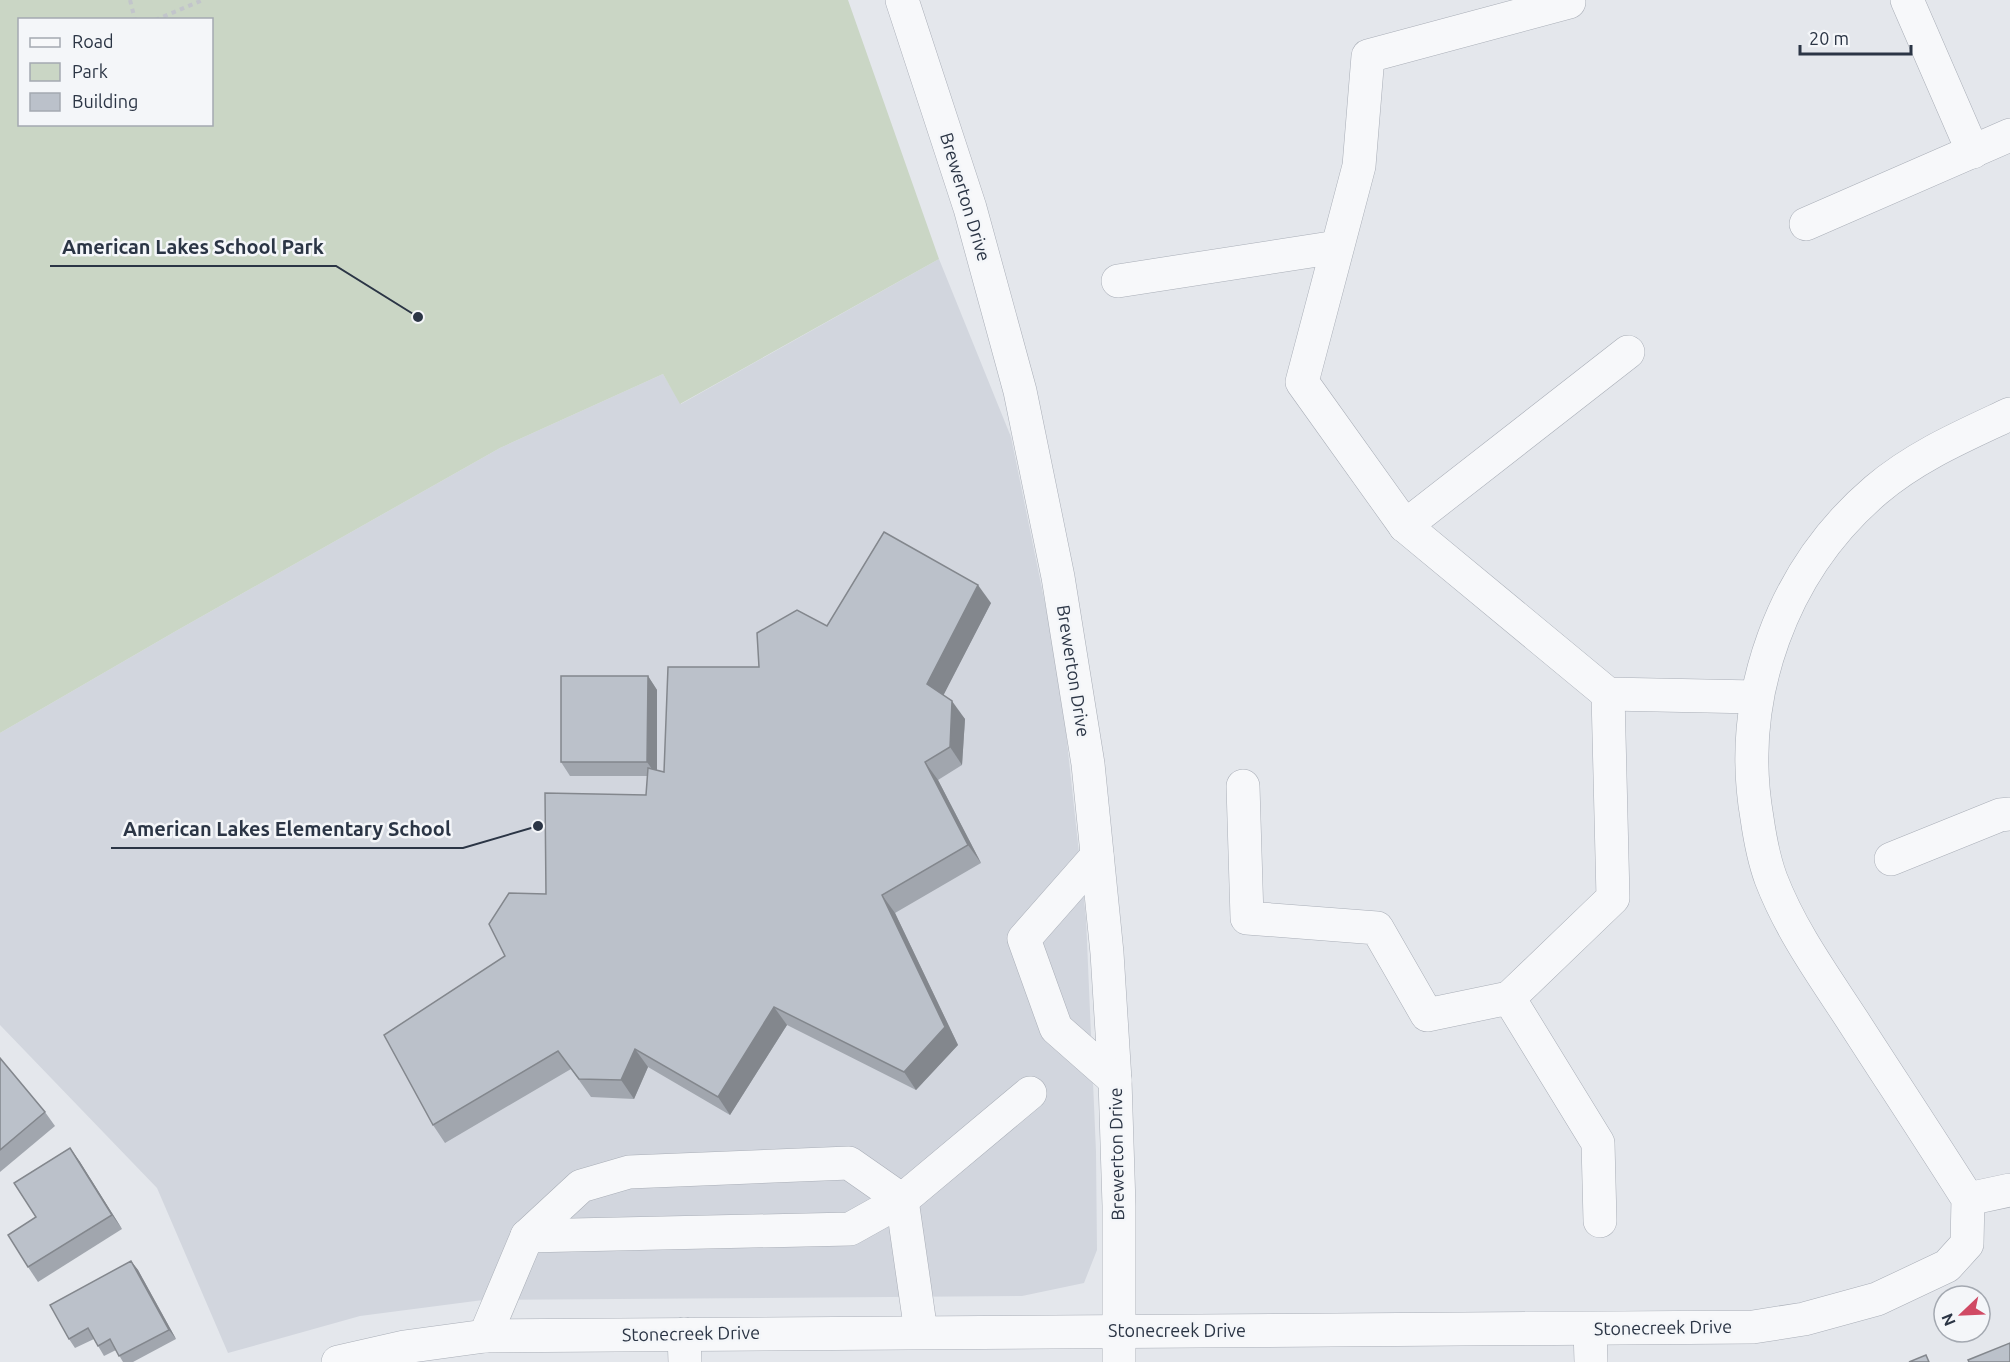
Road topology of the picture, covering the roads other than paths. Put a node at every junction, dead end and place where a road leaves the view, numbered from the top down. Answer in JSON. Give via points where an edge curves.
{"nodes":[{"id":1,"x":902,"y":0,"type":"edge"},
{"id":2,"x":1568,"y":0,"type":"edge"},
{"id":3,"x":1907,"y":0,"type":"edge"},
{"id":4,"x":2010,"y":135,"type":"edge"},
{"id":5,"x":1972,"y":152,"type":"junction"},
{"id":6,"x":1806,"y":224,"type":"dead end"},
{"id":7,"x":1337,"y":247,"type":"junction"},
{"id":8,"x":1118,"y":281,"type":"dead end"},
{"id":9,"x":1628,"y":352,"type":"dead end"},
{"id":10,"x":2010,"y":414,"type":"edge"},
{"id":11,"x":1405,"y":526,"type":"junction"},
{"id":12,"x":1608,"y":694,"type":"junction"},
{"id":13,"x":1756,"y":697,"type":"junction"},
{"id":14,"x":1243,"y":786,"type":"dead end"},
{"id":15,"x":2010,"y":814,"type":"edge"},
{"id":16,"x":1097,"y":856,"type":"junction"},
{"id":17,"x":1892,"y":858,"type":"dead end"},
{"id":18,"x":1509,"y":998,"type":"junction"},
{"id":19,"x":1115,"y":1080,"type":"junction"},
{"id":20,"x":1030,"y":1093,"type":"dead end"},
{"id":21,"x":2010,"y":1190,"type":"edge"},
{"id":22,"x":1968,"y":1199,"type":"junction"},
{"id":23,"x":902,"y":1200,"type":"junction"},
{"id":24,"x":1600,"y":1221,"type":"dead end"},
{"id":25,"x":527,"y":1236,"type":"junction"},
{"id":26,"x":1590,"y":1329,"type":"junction"},
{"id":27,"x":921,"y":1332,"type":"junction"},
{"id":28,"x":485,"y":1336,"type":"junction"},
{"id":29,"x":1119,"y":1347,"type":"edge"},
{"id":30,"x":685,"y":1348,"type":"edge"},
{"id":31,"x":338,"y":1362,"type":"edge"},
{"id":32,"x":1591,"y":1362,"type":"edge"}],
"edges":[{"from":1,"to":16,"type":"street","name":"Brewerton Drive","via":[[970,207],[1020,391],[1058,576],[1088,764]]},
{"from":2,"to":7,"type":"street","via":[[1368,56],[1359,166]]},
{"from":3,"to":5,"type":"street"},
{"from":4,"to":5,"type":"street"},
{"from":5,"to":6,"type":"street"},
{"from":7,"to":8,"type":"street"},
{"from":7,"to":11,"type":"street","via":[[1302,382]]},
{"from":9,"to":11,"type":"street"},
{"from":10,"to":13,"type":"street","via":[[1929,453],[1878,488],[1834,531],[1799,581],[1785,609]]},
{"from":11,"to":12,"type":"street"},
{"from":12,"to":13,"type":"street"},
{"from":12,"to":18,"type":"street","via":[[1613,898]]},
{"from":13,"to":22,"type":"street","via":[[1752,789],[1771,879],[1798,936]]},
{"from":14,"to":18,"type":"street","via":[[1247,918],[1377,928],[1427,1015]]},
{"from":15,"to":17,"type":"street"},
{"from":16,"to":19,"type":"street","name":"Brewerton Drive"},
{"from":16,"to":19,"type":"street","via":[[1024,939],[1056,1028]]},
{"from":18,"to":24,"type":"street","via":[[1598,1143]]},
{"from":19,"to":29,"type":"street","name":"Brewerton Drive"},
{"from":20,"to":23,"type":"street"},
{"from":21,"to":22,"type":"street"},
{"from":22,"to":26,"type":"street","name":"Stonecreek Drive","via":[[1966,1244],[1960,1252],[1947,1266],[1877,1299],[1804,1319],[1753,1327]]},
{"from":23,"to":25,"type":"street","via":[[850,1229]]},
{"from":23,"to":25,"type":"street","via":[[849,1163],[629,1172],[581,1186]]},
{"from":23,"to":27,"type":"street"},
{"from":25,"to":28,"type":"street"},
{"from":26,"to":29,"type":"street","name":"Stonecreek Drive"},
{"from":26,"to":32,"type":"street"},
{"from":27,"to":29,"type":"street","name":"Stonecreek Drive"},
{"from":27,"to":30,"type":"street","name":"Stonecreek Drive"},
{"from":28,"to":30,"type":"street","name":"Stonecreek Drive"},
{"from":28,"to":31,"type":"street","name":"Stonecreek Drive","via":[[404,1347]]}]}
